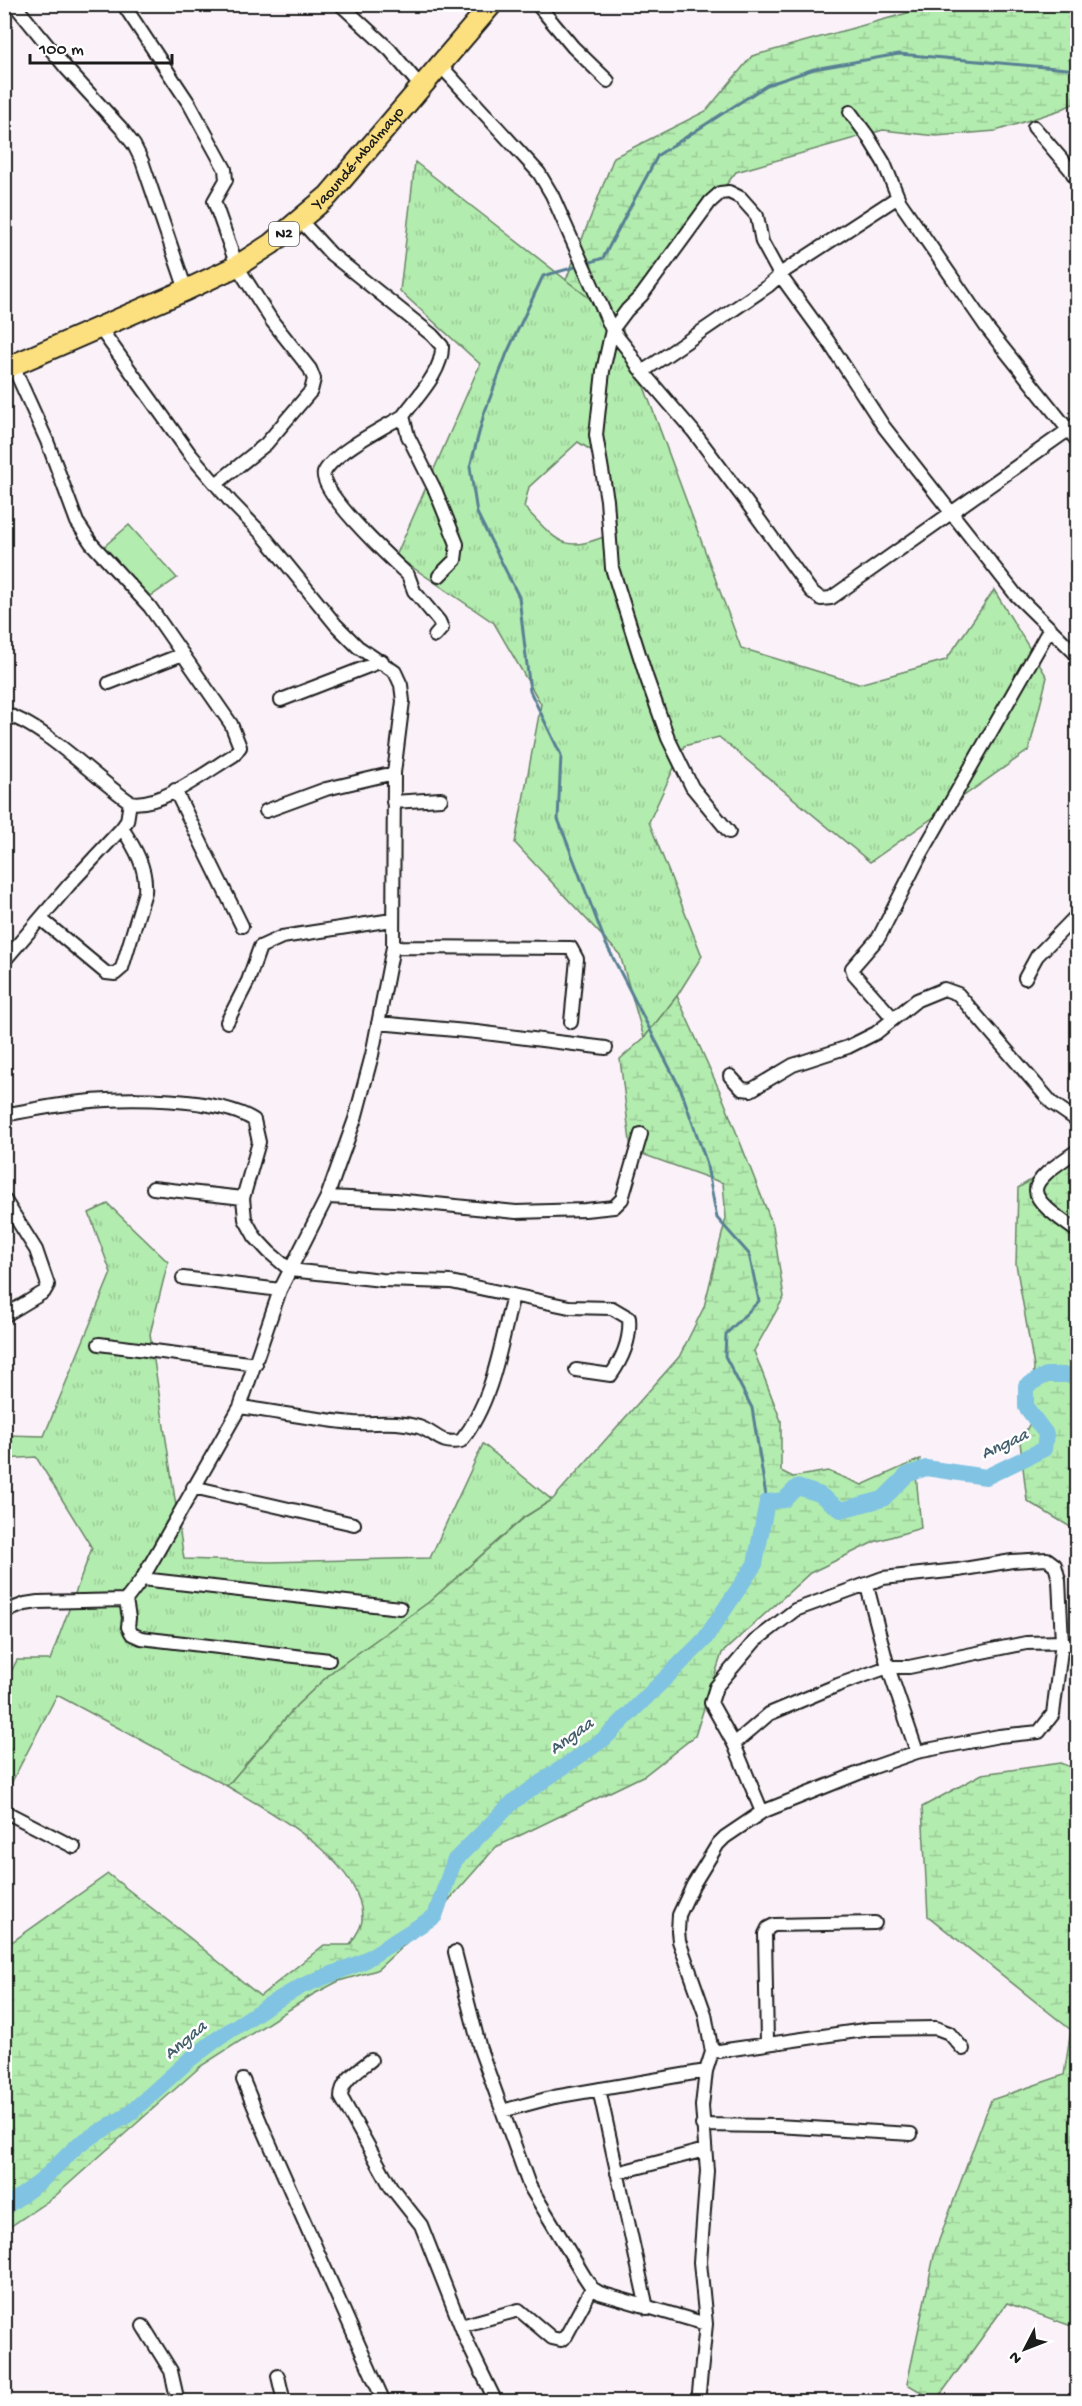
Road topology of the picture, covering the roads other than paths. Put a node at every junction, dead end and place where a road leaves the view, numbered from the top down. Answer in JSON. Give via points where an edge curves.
{"nodes":[{"id":1,"x":14,"y":4,"type":"edge"},
{"id":2,"x":123,"y":4,"type":"edge"},
{"id":3,"x":340,"y":4,"type":"edge"},
{"id":4,"x":492,"y":4,"type":"edge"},
{"id":5,"x":537,"y":4,"type":"edge"},
{"id":6,"x":441,"y":65,"type":"junction"},
{"id":7,"x":609,"y":81,"type":"dead end"},
{"id":8,"x":422,"y":88,"type":"junction"},
{"id":9,"x":850,"y":112,"type":"dead end"},
{"id":10,"x":1034,"y":127,"type":"dead end"},
{"id":11,"x":1077,"y":182,"type":"edge"},
{"id":12,"x":898,"y":197,"type":"junction"},
{"id":13,"x":301,"y":221,"type":"junction"},
{"id":14,"x":237,"y":266,"type":"junction"},
{"id":15,"x":780,"y":274,"type":"junction"},
{"id":16,"x":186,"y":290,"type":"junction"},
{"id":17,"x":99,"y":327,"type":"junction"},
{"id":18,"x":612,"y":330,"type":"junction"},
{"id":19,"x":9,"y":367,"type":"edge"},
{"id":20,"x":642,"y":372,"type":"junction"},
{"id":21,"x":403,"y":416,"type":"junction"},
{"id":22,"x":1073,"y":426,"type":"edge"},
{"id":23,"x":1077,"y":442,"type":"edge"},
{"id":24,"x":216,"y":484,"type":"junction"},
{"id":25,"x":950,"y":512,"type":"junction"},
{"id":26,"x":439,"y":576,"type":"dead end"},
{"id":27,"x":1049,"y":630,"type":"junction"},
{"id":28,"x":435,"y":636,"type":"dead end"},
{"id":29,"x":183,"y":654,"type":"junction"},
{"id":30,"x":1077,"y":656,"type":"edge"},
{"id":31,"x":382,"y":661,"type":"junction"},
{"id":32,"x":109,"y":682,"type":"dead end"},
{"id":33,"x":281,"y":700,"type":"dead end"},
{"id":34,"x":4,"y":714,"type":"edge"},
{"id":35,"x":394,"y":773,"type":"junction"},
{"id":36,"x":175,"y":790,"type":"junction"},
{"id":37,"x":441,"y":800,"type":"dead end"},
{"id":38,"x":130,"y":802,"type":"junction"},
{"id":39,"x":393,"y":802,"type":"junction"},
{"id":40,"x":266,"y":811,"type":"dead end"},
{"id":41,"x":122,"y":828,"type":"junction"},
{"id":42,"x":729,"y":832,"type":"dead end"},
{"id":43,"x":1077,"y":914,"type":"edge"},
{"id":44,"x":41,"y":919,"type":"junction"},
{"id":45,"x":392,"y":920,"type":"junction"},
{"id":46,"x":242,"y":926,"type":"dead end"},
{"id":47,"x":393,"y":946,"type":"junction"},
{"id":48,"x":4,"y":961,"type":"edge"},
{"id":49,"x":1025,"y":978,"type":"dead end"},
{"id":50,"x":893,"y":1018,"type":"junction"},
{"id":51,"x":228,"y":1022,"type":"dead end"},
{"id":52,"x":571,"y":1022,"type":"dead end"},
{"id":53,"x":378,"y":1023,"type":"junction"},
{"id":54,"x":606,"y":1048,"type":"dead end"},
{"id":55,"x":730,"y":1076,"type":"dead end"},
{"id":56,"x":4,"y":1115,"type":"edge"},
{"id":57,"x":1077,"y":1121,"type":"edge"},
{"id":58,"x":641,"y":1134,"type":"dead end"},
{"id":59,"x":1077,"y":1150,"type":"edge"},
{"id":60,"x":153,"y":1188,"type":"dead end"},
{"id":61,"x":327,"y":1197,"type":"junction"},
{"id":62,"x":243,"y":1198,"type":"junction"},
{"id":63,"x":4,"y":1199,"type":"edge"},
{"id":64,"x":1077,"y":1232,"type":"edge"},
{"id":65,"x":290,"y":1270,"type":"junction"},
{"id":66,"x":183,"y":1278,"type":"dead end"},
{"id":67,"x":280,"y":1290,"type":"junction"},
{"id":68,"x":513,"y":1295,"type":"junction"},
{"id":69,"x":4,"y":1316,"type":"edge"},
{"id":70,"x":99,"y":1344,"type":"dead end"},
{"id":71,"x":256,"y":1364,"type":"junction"},
{"id":72,"x":576,"y":1370,"type":"dead end"},
{"id":73,"x":240,"y":1407,"type":"junction"},
{"id":74,"x":193,"y":1488,"type":"junction"},
{"id":75,"x":354,"y":1524,"type":"dead end"},
{"id":76,"x":142,"y":1579,"type":"junction"},
{"id":77,"x":867,"y":1586,"type":"junction"},
{"id":78,"x":126,"y":1600,"type":"junction"},
{"id":79,"x":400,"y":1608,"type":"dead end"},
{"id":80,"x":4,"y":1612,"type":"edge"},
{"id":81,"x":1062,"y":1642,"type":"junction"},
{"id":82,"x":1077,"y":1646,"type":"edge"},
{"id":83,"x":329,"y":1660,"type":"dead end"},
{"id":84,"x":888,"y":1667,"type":"junction"},
{"id":85,"x":734,"y":1744,"type":"junction"},
{"id":86,"x":917,"y":1752,"type":"junction"},
{"id":87,"x":4,"y":1811,"type":"edge"},
{"id":88,"x":762,"y":1812,"type":"junction"},
{"id":89,"x":74,"y":1847,"type":"dead end"},
{"id":90,"x":875,"y":1923,"type":"dead end"},
{"id":91,"x":455,"y":1952,"type":"dead end"},
{"id":92,"x":767,"y":2043,"type":"junction"},
{"id":93,"x":963,"y":2049,"type":"dead end"},
{"id":94,"x":712,"y":2052,"type":"junction"},
{"id":95,"x":371,"y":2060,"type":"dead end"},
{"id":96,"x":706,"y":2071,"type":"junction"},
{"id":97,"x":243,"y":2080,"type":"dead end"},
{"id":98,"x":599,"y":2089,"type":"junction"},
{"id":99,"x":502,"y":2111,"type":"junction"},
{"id":100,"x":702,"y":2125,"type":"junction"},
{"id":101,"x":911,"y":2134,"type":"dead end"},
{"id":102,"x":705,"y":2150,"type":"junction"},
{"id":103,"x":617,"y":2174,"type":"junction"},
{"id":104,"x":592,"y":2288,"type":"junction"},
{"id":105,"x":647,"y":2308,"type":"junction"},
{"id":106,"x":706,"y":2324,"type":"junction"},
{"id":107,"x":143,"y":2326,"type":"dead end"},
{"id":108,"x":460,"y":2326,"type":"junction"},
{"id":109,"x":278,"y":2376,"type":"dead end"},
{"id":110,"x":178,"y":2402,"type":"edge"},
{"id":111,"x":284,"y":2402,"type":"edge"},
{"id":112,"x":384,"y":2402,"type":"edge"},
{"id":113,"x":496,"y":2402,"type":"edge"},
{"id":114,"x":698,"y":2402,"type":"edge"}],
"edges":[{"from":1,"to":16,"type":"street","via":[[134,145]]},
{"from":2,"to":14,"type":"street","via":[[190,105],[225,169],[226,180],[214,201]]},
{"from":3,"to":8,"type":"street","via":[[390,50]]},
{"from":4,"to":6,"type":"highway","name":"Yaoundé-Mbalmayo","number":"N2"},
{"from":5,"to":7,"type":"street","via":[[557,31]]},
{"from":6,"to":8,"type":"highway","name":"Yaoundé-Mbalmayo","number":"N2"},
{"from":6,"to":18,"type":"street","via":[[539,173]]},
{"from":8,"to":13,"type":"highway","name":"Yaoundé-Mbalmayo","number":"N2","via":[[328,196]]},
{"from":9,"to":12,"type":"street","via":[[884,163]]},
{"from":10,"to":11,"type":"street"},
{"from":12,"to":15,"type":"street"},
{"from":12,"to":22,"type":"street","via":[[987,328]]},
{"from":13,"to":14,"type":"highway","name":"Yaoundé-Mbalmayo","number":"N2"},
{"from":13,"to":21,"type":"street","via":[[331,254],[442,346],[443,357]]},
{"from":14,"to":16,"type":"highway","name":"Yaoundé-Mbalmayo","number":"N2"},
{"from":14,"to":24,"type":"street","via":[[314,379],[311,391],[266,444]]},
{"from":15,"to":18,"type":"street","via":[[762,242],[757,216],[741,198],[729,192],[720,193]]},
{"from":15,"to":20,"type":"street"},
{"from":15,"to":25,"type":"street","via":[[884,427]]},
{"from":16,"to":17,"type":"highway","name":"Yaoundé-Mbalmayo","number":"N2"},
{"from":17,"to":19,"type":"highway","name":"Yaoundé-Mbalmayo","number":"N2"},
{"from":17,"to":24,"type":"street"},
{"from":18,"to":20,"type":"street"},
{"from":18,"to":42,"type":"street","via":[[596,435],[607,500],[612,568],[668,738],[692,787]]},
{"from":19,"to":29,"type":"street","via":[[47,441],[76,522],[150,607]]},
{"from":20,"to":25,"type":"street","via":[[693,431],[811,591],[821,599],[831,598]]},
{"from":21,"to":26,"type":"street","via":[[408,436],[458,544],[455,560]]},
{"from":21,"to":28,"type":"street","via":[[341,454],[324,473],[323,480],[332,497],[408,575],[414,591],[439,621],[442,628]]},
{"from":22,"to":23,"type":"street"},
{"from":22,"to":25,"type":"street"},
{"from":24,"to":31,"type":"street","via":[[336,625],[358,647]]},
{"from":25,"to":27,"type":"street"},
{"from":27,"to":30,"type":"street"},
{"from":27,"to":50,"type":"street","via":[[919,858],[879,937],[852,968]]},
{"from":29,"to":32,"type":"street"},
{"from":29,"to":36,"type":"street","via":[[231,724],[240,747],[234,755]]},
{"from":31,"to":33,"type":"street"},
{"from":31,"to":35,"type":"street","via":[[395,672],[403,701]]},
{"from":34,"to":38,"type":"street","via":[[56,744]]},
{"from":35,"to":39,"type":"street"},
{"from":35,"to":40,"type":"street","via":[[326,789]]},
{"from":36,"to":38,"type":"street","via":[[142,804]]},
{"from":36,"to":46,"type":"street"},
{"from":37,"to":39,"type":"street"},
{"from":38,"to":41,"type":"street"},
{"from":39,"to":45,"type":"street"},
{"from":41,"to":44,"type":"street"},
{"from":41,"to":44,"type":"street","via":[[135,847],[146,880],[122,968],[116,974],[106,973]]},
{"from":43,"to":49,"type":"street","via":[[1037,956]]},
{"from":44,"to":48,"type":"street"},
{"from":45,"to":47,"type":"street"},
{"from":45,"to":51,"type":"street","via":[[282,937],[260,947],[249,981]]},
{"from":47,"to":52,"type":"street","via":[[570,948],[577,959]]},
{"from":47,"to":53,"type":"street"},
{"from":50,"to":55,"type":"street","via":[[876,1033],[793,1065],[751,1090],[742,1089]]},
{"from":50,"to":57,"type":"street","via":[[917,1000],[944,989],[958,994],[1052,1102]]},
{"from":53,"to":54,"type":"street"},
{"from":53,"to":61,"type":"street","via":[[355,1119]]},
{"from":56,"to":62,"type":"street","via":[[83,1102],[144,1100],[193,1103],[243,1113],[254,1120],[259,1142]]},
{"from":58,"to":61,"type":"street","via":[[622,1198],[614,1207],[516,1212]]},
{"from":59,"to":64,"type":"street","via":[[1046,1172],[1034,1189],[1039,1201]]},
{"from":60,"to":62,"type":"street"},
{"from":61,"to":65,"type":"street"},
{"from":62,"to":65,"type":"street","via":[[245,1219],[255,1238]]},
{"from":63,"to":69,"type":"street","via":[[36,1250],[48,1285],[44,1292]]},
{"from":65,"to":67,"type":"street"},
{"from":65,"to":68,"type":"street","via":[[382,1280],[451,1282]]},
{"from":66,"to":67,"type":"street"},
{"from":67,"to":71,"type":"street"},
{"from":68,"to":72,"type":"street","via":[[569,1307],[612,1308],[629,1318],[623,1359],[611,1375]]},
{"from":68,"to":73,"type":"street","via":[[486,1393],[461,1441],[449,1443],[420,1428],[401,1424],[356,1423]]},
{"from":70,"to":71,"type":"street"},
{"from":71,"to":73,"type":"street"},
{"from":73,"to":74,"type":"street"},
{"from":74,"to":75,"type":"street"},
{"from":74,"to":76,"type":"street"},
{"from":76,"to":78,"type":"street"},
{"from":76,"to":79,"type":"street"},
{"from":77,"to":81,"type":"street","via":[[883,1578],[1047,1559],[1055,1565],[1059,1580]]},
{"from":77,"to":84,"type":"street"},
{"from":77,"to":85,"type":"street","via":[[795,1610],[755,1641],[716,1687],[711,1703]]},
{"from":78,"to":80,"type":"street","via":[[38,1602]]},
{"from":78,"to":83,"type":"street","via":[[128,1627],[141,1638]]},
{"from":81,"to":82,"type":"street"},
{"from":81,"to":84,"type":"street","via":[[1026,1643],[909,1667]]},
{"from":81,"to":86,"type":"street","via":[[1053,1714],[1039,1732]]},
{"from":84,"to":85,"type":"street","via":[[769,1714]]},
{"from":84,"to":86,"type":"street"},
{"from":85,"to":88,"type":"street"},
{"from":86,"to":88,"type":"street"},
{"from":87,"to":89,"type":"street"},
{"from":88,"to":94,"type":"street","via":[[718,1844],[679,1915],[679,1941],[705,2014]]},
{"from":90,"to":92,"type":"street","via":[[768,1928]]},
{"from":91,"to":99,"type":"street","via":[[480,2049]]},
{"from":92,"to":93,"type":"street","via":[[871,2029],[936,2028],[949,2033]]},
{"from":92,"to":94,"type":"street"},
{"from":94,"to":96,"type":"street"},
{"from":95,"to":108,"type":"street","via":[[345,2083],[341,2097],[391,2187],[421,2225]]},
{"from":96,"to":98,"type":"street"},
{"from":96,"to":100,"type":"street"},
{"from":97,"to":112,"type":"street"},
{"from":98,"to":99,"type":"street"},
{"from":98,"to":103,"type":"street"},
{"from":99,"to":104,"type":"street","via":[[529,2185]]},
{"from":100,"to":101,"type":"street"},
{"from":100,"to":102,"type":"street"},
{"from":102,"to":103,"type":"street"},
{"from":102,"to":106,"type":"street","via":[[708,2171],[700,2262]]},
{"from":103,"to":105,"type":"street"},
{"from":104,"to":105,"type":"street"},
{"from":104,"to":108,"type":"street","via":[[561,2340],[552,2338],[519,2310]]},
{"from":105,"to":106,"type":"street"},
{"from":106,"to":114,"type":"street"},
{"from":107,"to":110,"type":"street","via":[[171,2371]]},
{"from":108,"to":113,"type":"street"},
{"from":109,"to":111,"type":"street"}]}
